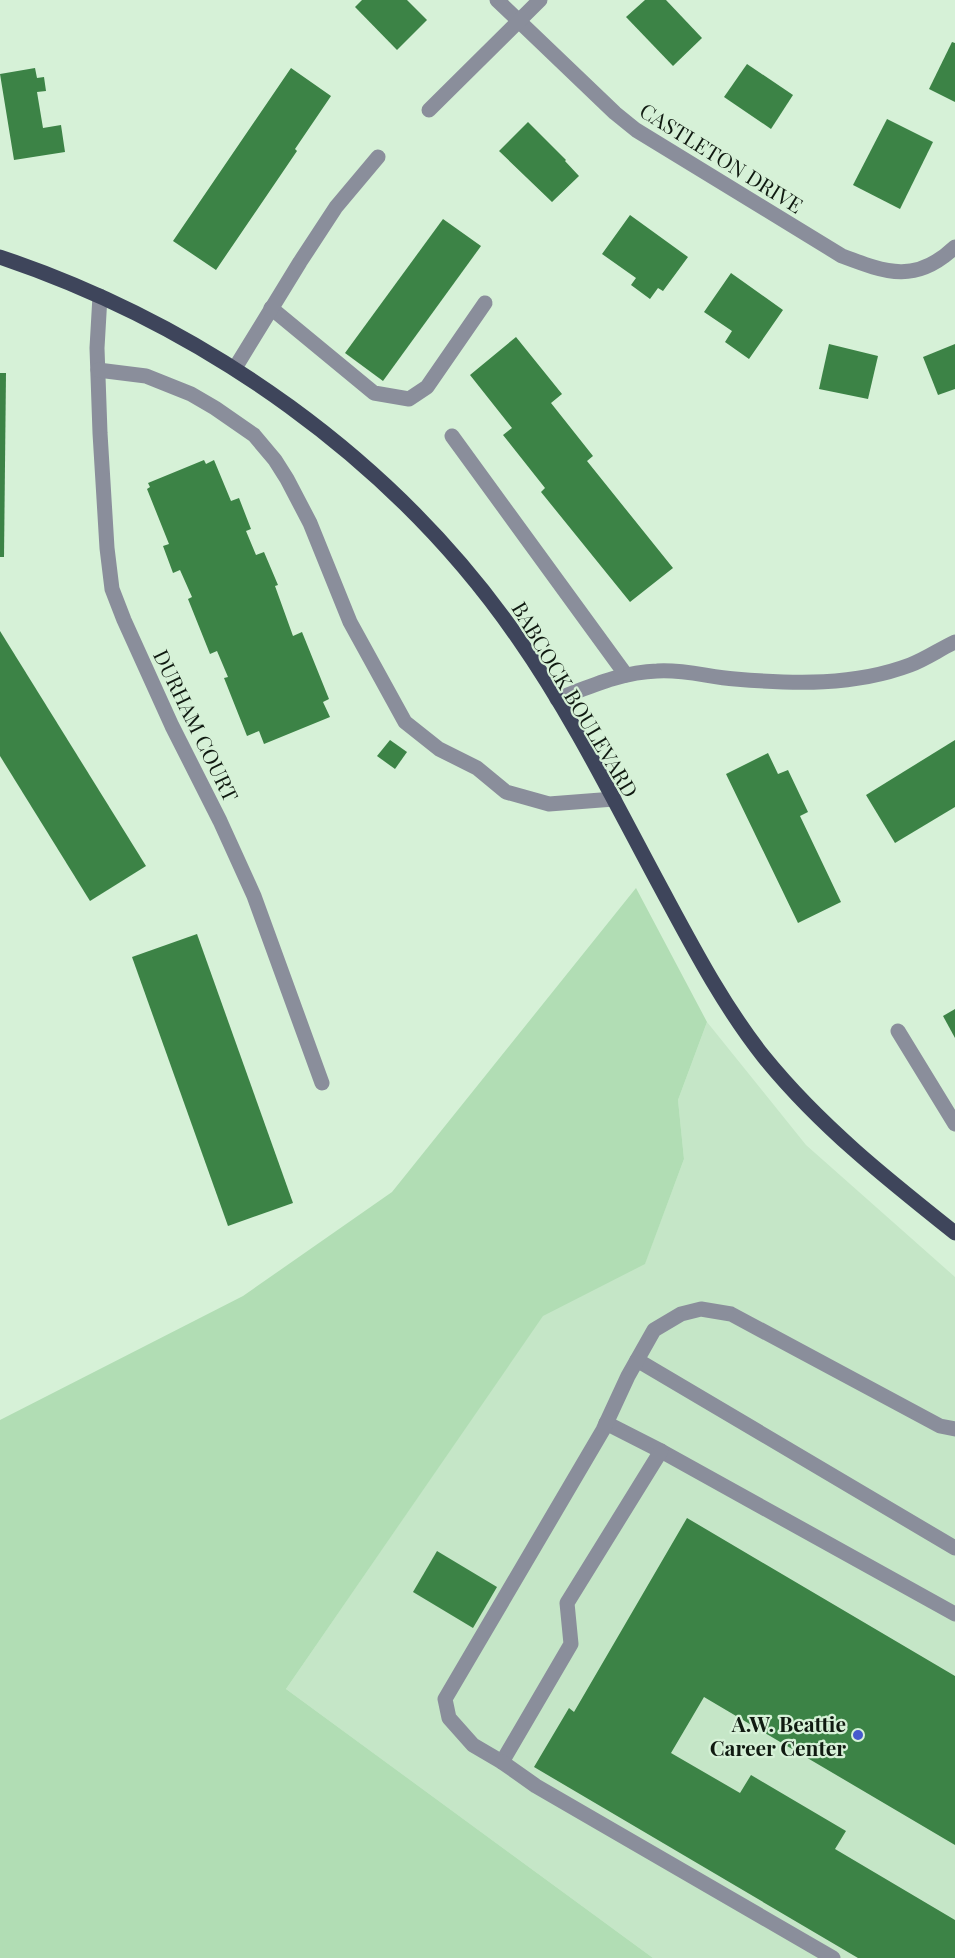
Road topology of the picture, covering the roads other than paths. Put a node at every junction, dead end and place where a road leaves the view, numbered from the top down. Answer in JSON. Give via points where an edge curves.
{"nodes":[{"id":1,"x":497,"y":0,"type":"edge"},
{"id":2,"x":540,"y":0,"type":"edge"},
{"id":3,"x":518,"y":22,"type":"junction"},
{"id":4,"x":429,"y":110,"type":"dead end"},
{"id":5,"x":378,"y":157,"type":"dead end"},
{"id":6,"x":955,"y":248,"type":"edge"},
{"id":7,"x":0,"y":257,"type":"edge"},
{"id":8,"x":100,"y":296,"type":"junction"},
{"id":9,"x":484,"y":303,"type":"dead end"},
{"id":10,"x":271,"y":308,"type":"junction"},
{"id":11,"x":235,"y":368,"type":"junction"},
{"id":12,"x":98,"y":370,"type":"junction"},
{"id":13,"x":452,"y":436,"type":"dead end"},
{"id":14,"x":955,"y":642,"type":"edge"},
{"id":15,"x":626,"y":675,"type":"junction"},
{"id":16,"x":557,"y":699,"type":"junction"},
{"id":17,"x":614,"y":799,"type":"junction"},
{"id":18,"x":898,"y":1031,"type":"dead end"},
{"id":19,"x":322,"y":1083,"type":"dead end"},
{"id":20,"x":955,"y":1124,"type":"edge"},
{"id":21,"x":955,"y":1233,"type":"edge"},
{"id":22,"x":637,"y":1360,"type":"junction"},
{"id":23,"x":606,"y":1423,"type":"junction"},
{"id":24,"x":955,"y":1430,"type":"edge"},
{"id":25,"x":661,"y":1451,"type":"junction"},
{"id":26,"x":955,"y":1548,"type":"edge"},
{"id":27,"x":955,"y":1614,"type":"edge"},
{"id":28,"x":502,"y":1762,"type":"junction"},
{"id":29,"x":833,"y":1958,"type":"edge"}],
"edges":[{"from":1,"to":3,"type":"street","name":"CASTLETON DRIVE"},
{"from":2,"to":3,"type":"street"},
{"from":3,"to":4,"type":"street"},
{"from":3,"to":6,"type":"street","name":"CASTLETON DRIVE","via":[[636,130],[842,256],[878,270],[906,273],[927,267]]},
{"from":5,"to":10,"type":"street","via":[[336,207]]},
{"from":7,"to":8,"type":"main road","name":"BABCOCK BOULEVARD"},
{"from":8,"to":11,"type":"main road","name":"BABCOCK BOULEVARD"},
{"from":8,"to":12,"type":"street","name":"DURHAM COURT"},
{"from":9,"to":10,"type":"street","via":[[427,387],[409,399],[374,393]]},
{"from":10,"to":11,"type":"street"},
{"from":11,"to":16,"type":"main road","name":"BABCOCK BOULEVARD","via":[[314,425],[432,532],[493,603]]},
{"from":12,"to":17,"type":"street","via":[[146,376],[182,390],[254,435],[287,479],[310,523],[350,622],[405,722],[439,749],[477,768],[506,792],[549,804]]},
{"from":12,"to":19,"type":"street","name":"DURHAM COURT","via":[[112,589],[171,726],[255,896]]},
{"from":13,"to":15,"type":"street"},
{"from":14,"to":15,"type":"street","via":[[913,664],[852,681],[781,682],[658,670]]},
{"from":15,"to":16,"type":"street"},
{"from":16,"to":17,"type":"main road","name":"BABCOCK BOULEVARD"},
{"from":17,"to":21,"type":"main road","name":"BABCOCK BOULEVARD","via":[[719,993],[763,1055],[824,1123]]},
{"from":18,"to":20,"type":"street"},
{"from":22,"to":23,"type":"street"},
{"from":22,"to":24,"type":"street","via":[[654,1330],[681,1314],[702,1309],[731,1314],[940,1426]]},
{"from":22,"to":26,"type":"street"},
{"from":23,"to":25,"type":"street"},
{"from":23,"to":28,"type":"street","via":[[445,1699],[449,1718],[473,1745]]},
{"from":25,"to":27,"type":"street"},
{"from":25,"to":28,"type":"street","via":[[567,1603],[571,1644]]},
{"from":28,"to":29,"type":"street","via":[[536,1786]]}]}
